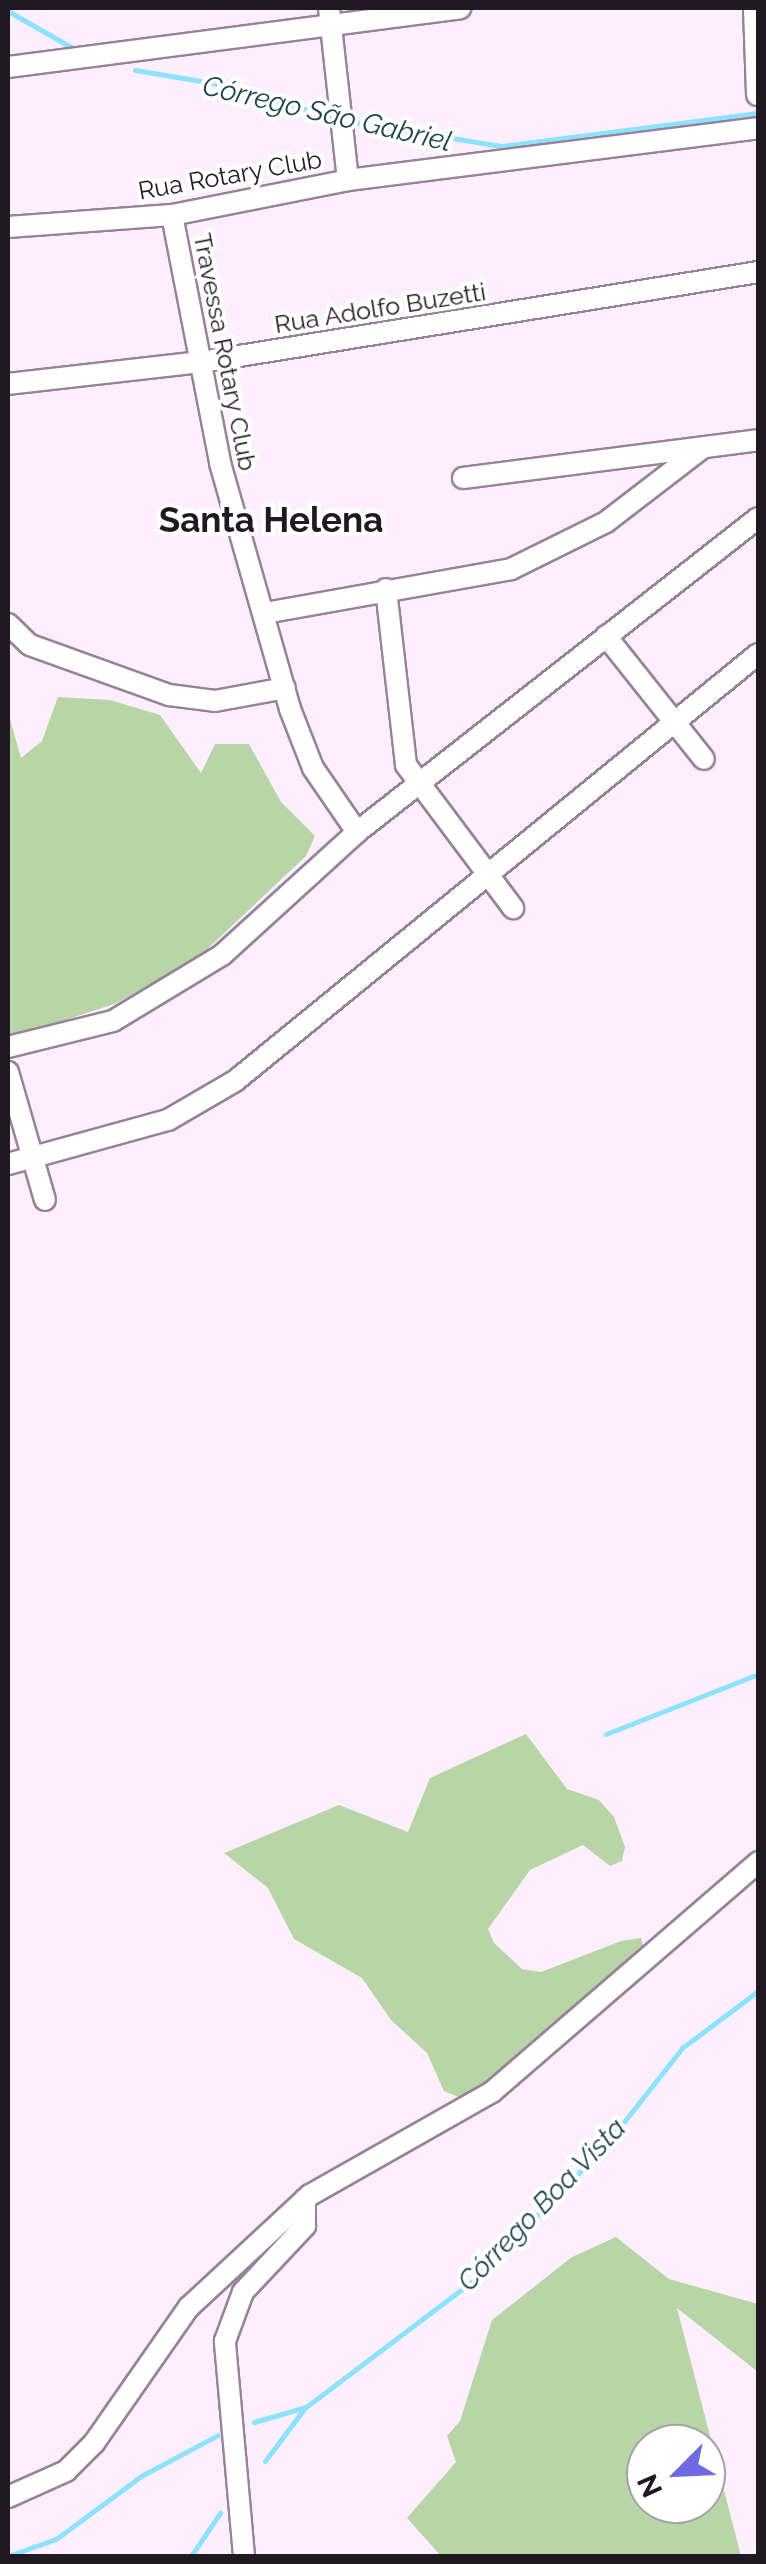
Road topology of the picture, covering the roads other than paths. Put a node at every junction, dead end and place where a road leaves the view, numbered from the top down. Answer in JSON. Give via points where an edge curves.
{"nodes":[{"id":1,"x":460,"y":8,"type":"edge"},
{"id":2,"x":754,"y":8,"type":"edge"},
{"id":3,"x":330,"y":17,"type":"edge"},
{"id":4,"x":8,"y":67,"type":"edge"},
{"id":5,"x":757,"y":95,"type":"edge"},
{"id":6,"x":758,"y":128,"type":"edge"},
{"id":7,"x":348,"y":180,"type":"junction"},
{"id":8,"x":172,"y":216,"type":"junction"},
{"id":9,"x":8,"y":228,"type":"edge"},
{"id":10,"x":758,"y":272,"type":"edge"},
{"id":11,"x":202,"y":362,"type":"junction"},
{"id":12,"x":8,"y":384,"type":"edge"},
{"id":13,"x":758,"y":440,"type":"edge"},
{"id":14,"x":701,"y":449,"type":"junction"},
{"id":15,"x":464,"y":478,"type":"dead end"},
{"id":16,"x":758,"y":518,"type":"edge"},
{"id":17,"x":386,"y":589,"type":"junction"},
{"id":18,"x":265,"y":613,"type":"junction"},
{"id":19,"x":8,"y":624,"type":"edge"},
{"id":20,"x":606,"y":636,"type":"junction"},
{"id":21,"x":758,"y":654,"type":"edge"},
{"id":22,"x":285,"y":688,"type":"junction"},
{"id":23,"x":674,"y":721,"type":"junction"},
{"id":24,"x":704,"y":759,"type":"dead end"},
{"id":25,"x":417,"y":786,"type":"junction"},
{"id":26,"x":358,"y":832,"type":"junction"},
{"id":27,"x":486,"y":874,"type":"junction"},
{"id":28,"x":513,"y":908,"type":"dead end"},
{"id":29,"x":8,"y":1047,"type":"edge"},
{"id":30,"x":8,"y":1072,"type":"edge"},
{"id":31,"x":32,"y":1157,"type":"junction"},
{"id":32,"x":8,"y":1164,"type":"edge"},
{"id":33,"x":45,"y":1200,"type":"dead end"},
{"id":34,"x":758,"y":1862,"type":"edge"},
{"id":35,"x":305,"y":2199,"type":"junction"},
{"id":36,"x":8,"y":2497,"type":"edge"},
{"id":37,"x":244,"y":2556,"type":"edge"}],
"edges":[{"from":1,"to":3,"type":"street"},
{"from":2,"to":5,"type":"street"},
{"from":3,"to":4,"type":"street"},
{"from":3,"to":7,"type":"street"},
{"from":6,"to":7,"type":"street","name":"Rua Rotary Club"},
{"from":7,"to":8,"type":"street","name":"Rua Rotary Club"},
{"from":8,"to":9,"type":"street","name":"Rua Rotary Club"},
{"from":8,"to":11,"type":"street","name":"Travessa Rotary Club"},
{"from":10,"to":11,"type":"street","name":"Rua Adolfo Buzetti"},
{"from":11,"to":12,"type":"street","name":"Rua Adolfo Buzetti"},
{"from":11,"to":18,"type":"street","name":"Travessa Rotary Club","via":[[220,463]]},
{"from":13,"to":14,"type":"street"},
{"from":14,"to":15,"type":"street"},
{"from":14,"to":17,"type":"street","via":[[606,522],[539,557],[468,580]]},
{"from":16,"to":20,"type":"street"},
{"from":17,"to":18,"type":"street"},
{"from":17,"to":25,"type":"street","via":[[400,740]]},
{"from":18,"to":22,"type":"street","name":"Travessa Rotary Club"},
{"from":19,"to":22,"type":"street","via":[[42,650],[169,695],[216,700]]},
{"from":20,"to":23,"type":"street"},
{"from":20,"to":25,"type":"street"},
{"from":21,"to":23,"type":"street"},
{"from":22,"to":26,"type":"street","name":"Travessa Rotary Club","via":[[313,768]]},
{"from":23,"to":24,"type":"street"},
{"from":23,"to":27,"type":"street"},
{"from":25,"to":26,"type":"street"},
{"from":25,"to":27,"type":"street"},
{"from":26,"to":29,"type":"street","via":[[222,955],[174,987],[113,1021]]},
{"from":27,"to":28,"type":"street"},
{"from":27,"to":31,"type":"street","via":[[206,1101],[168,1120]]},
{"from":30,"to":31,"type":"street"},
{"from":31,"to":32,"type":"street"},
{"from":31,"to":33,"type":"street"},
{"from":34,"to":35,"type":"street","via":[[492,2092]]},
{"from":35,"to":36,"type":"street","via":[[188,2306],[94,2443],[66,2470]]},
{"from":35,"to":37,"type":"street","via":[[305,2226],[243,2292],[226,2341]]}]}
